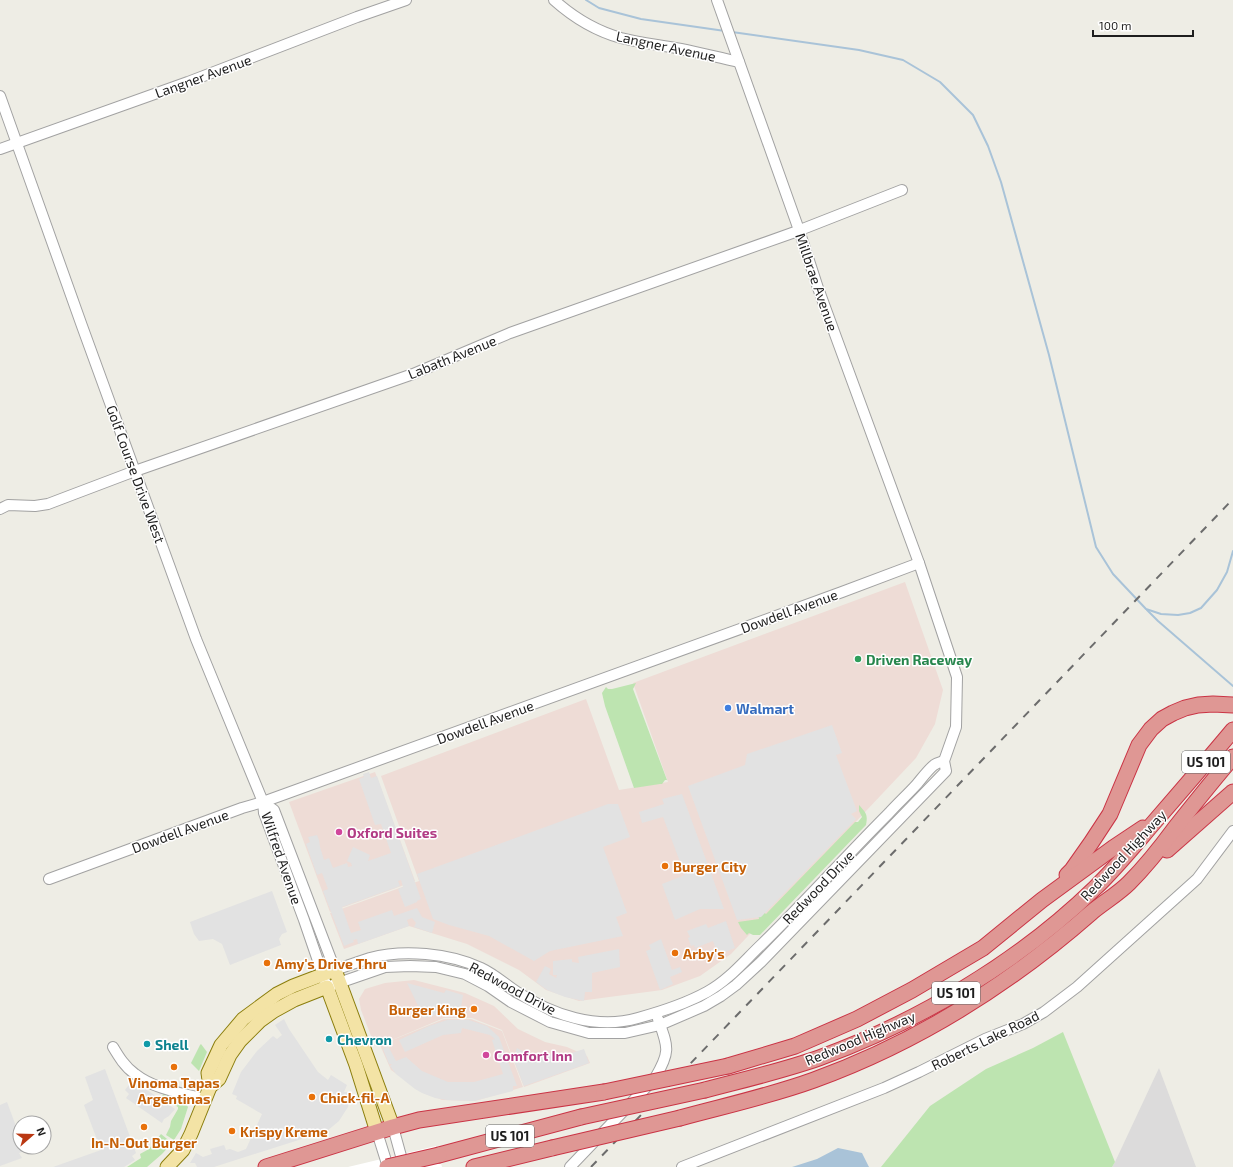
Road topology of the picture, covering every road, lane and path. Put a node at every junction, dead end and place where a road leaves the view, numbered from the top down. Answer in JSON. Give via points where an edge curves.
{"nodes":[{"id":1,"x":406,"y":0,"type":"edge"},
{"id":2,"x":554,"y":0,"type":"edge"},
{"id":3,"x":717,"y":0,"type":"edge"},
{"id":4,"x":739,"y":62,"type":"junction"},
{"id":5,"x":0,"y":96,"type":"edge"},
{"id":6,"x":16,"y":143,"type":"junction"},
{"id":7,"x":0,"y":149,"type":"edge"},
{"id":8,"x":902,"y":190,"type":"dead end"},
{"id":9,"x":799,"y":230,"type":"junction"},
{"id":10,"x":135,"y":471,"type":"junction"},
{"id":11,"x":0,"y":509,"type":"edge"},
{"id":12,"x":920,"y":563,"type":"junction"},
{"id":13,"x":1233,"y":705,"type":"edge"},
{"id":14,"x":1233,"y":730,"type":"edge"},
{"id":15,"x":1233,"y":756,"type":"edge"},
{"id":16,"x":944,"y":761,"type":"junction"},
{"id":17,"x":1233,"y":792,"type":"edge"},
{"id":18,"x":263,"y":802,"type":"junction"},
{"id":19,"x":1159,"y":817,"type":"junction"},
{"id":20,"x":1233,"y":831,"type":"edge"},
{"id":21,"x":49,"y":879,"type":"dead end"},
{"id":22,"x":1129,"y":884,"type":"junction"},
{"id":23,"x":1042,"y":900,"type":"junction"},
{"id":24,"x":439,"y":956,"type":"junction"},
{"id":25,"x":436,"y":967,"type":"junction"},
{"id":26,"x":331,"y":979,"type":"junction"},
{"id":27,"x":517,"y":992,"type":"junction"},
{"id":28,"x":511,"y":1002,"type":"junction"},
{"id":29,"x":655,"y":1012,"type":"junction"},
{"id":30,"x":589,"y":1021,"type":"junction"},
{"id":31,"x":660,"y":1025,"type":"junction"},
{"id":32,"x":589,"y":1033,"type":"junction"},
{"id":33,"x":114,"y":1047,"type":"dead end"},
{"id":34,"x":208,"y":1093,"type":"junction"},
{"id":35,"x":393,"y":1127,"type":"junction"},
{"id":36,"x":377,"y":1132,"type":"junction"},
{"id":37,"x":488,"y":1165,"type":"edge"},
{"id":38,"x":167,"y":1167,"type":"edge"},
{"id":39,"x":266,"y":1167,"type":"edge"},
{"id":40,"x":387,"y":1167,"type":"edge"},
{"id":41,"x":404,"y":1167,"type":"edge"},
{"id":42,"x":474,"y":1167,"type":"edge"},
{"id":43,"x":570,"y":1167,"type":"edge"},
{"id":44,"x":682,"y":1167,"type":"edge"}],
"edges":[{"from":1,"to":6,"type":"street","name":"Langner Avenue"},
{"from":2,"to":4,"type":"street","name":"Langner Avenue","via":[[587,24],[613,36]]},
{"from":3,"to":4,"type":"street","name":"Millbrae Avenue"},
{"from":4,"to":9,"type":"street","name":"Millbrae Avenue"},
{"from":5,"to":6,"type":"street"},
{"from":6,"to":7,"type":"street","name":"Langner Avenue"},
{"from":6,"to":10,"type":"street","name":"Golf Course Drive West"},
{"from":8,"to":9,"type":"street","name":"Labath Avenue"},
{"from":9,"to":10,"type":"street","name":"Labath Avenue","via":[[510,333],[413,374]]},
{"from":9,"to":12,"type":"street","name":"Millbrae Avenue"},
{"from":10,"to":11,"type":"street","name":"Labath Avenue","via":[[48,504],[8,505]]},
{"from":10,"to":18,"type":"street","name":"Golf Course Drive West","via":[[196,639]]},
{"from":12,"to":16,"type":"street","name":"Redwood Drive","via":[[957,677],[956,726]]},
{"from":12,"to":18,"type":"street","name":"Dowdell Avenue"},
{"from":13,"to":23,"type":"highway","via":[[1213,704],[1185,708],[1162,719],[1151,729],[1139,745],[1110,814],[1091,844],[1072,870]]},
{"from":14,"to":19,"type":"highway","name":"Redwood Highway","number":"US 101"},
{"from":15,"to":22,"type":"highway","name":"Redwood Highway","number":"US 101"},
{"from":16,"to":29,"type":"street","name":"Redwood Drive","via":[[934,765],[726,979],[707,992]]},
{"from":16,"to":31,"type":"street","name":"Redwood Drive","via":[[946,771],[761,962],[721,996]]},
{"from":17,"to":22,"type":"highway"},
{"from":18,"to":21,"type":"street","name":"Dowdell Avenue"},
{"from":18,"to":26,"type":"street","name":"Wilfred Avenue","via":[[274,810]]},
{"from":19,"to":23,"type":"highway"},
{"from":19,"to":40,"type":"highway","name":"Redwood Highway","number":"US 101","bridge":true,"via":[[1116,866],[1052,927],[980,978],[932,1007],[875,1035],[793,1067],[705,1090],[581,1117]]},
{"from":20,"to":44,"type":"street","name":"Roberts Lake Road","via":[[1196,879],[1077,987],[1044,1012],[884,1088]]},
{"from":22,"to":37,"type":"highway","name":"Redwood Highway","number":"US 101","bridge":true,"via":[[995,988],[920,1034],[844,1069],[756,1099]]},
{"from":23,"to":35,"type":"highway","bridge":true,"via":[[982,948],[912,990],[857,1019],[795,1046],[728,1066],[604,1092],[419,1120]]},
{"from":24,"to":25,"type":"street"},
{"from":24,"to":26,"type":"street","name":"Redwood Drive","via":[[408,953],[370,958]]},
{"from":24,"to":27,"type":"street","name":"Redwood Drive","via":[[480,967]]},
{"from":25,"to":26,"type":"street","name":"Redwood Drive","via":[[385,967]]},
{"from":25,"to":28,"type":"street","name":"Redwood Drive","via":[[465,974]]},
{"from":26,"to":34,"type":"main road","name":"Redwood Drive","via":[[260,1021],[240,1041],[219,1079]]},
{"from":26,"to":35,"type":"main road"},
{"from":26,"to":36,"type":"main road"},
{"from":27,"to":28,"type":"street"},
{"from":27,"to":30,"type":"street","name":"Redwood Drive","via":[[565,1016]]},
{"from":28,"to":32,"type":"street","name":"Redwood Drive","via":[[550,1022]]},
{"from":29,"to":30,"type":"street","name":"Redwood Drive","via":[[618,1022]]},
{"from":29,"to":31,"type":"street"},
{"from":30,"to":32,"type":"street"},
{"from":31,"to":32,"type":"street","name":"Redwood Drive","via":[[625,1033]]},
{"from":31,"to":43,"type":"street","via":[[667,1051],[664,1063],[655,1078]]},
{"from":33,"to":34,"type":"street","via":[[134,1074],[156,1086]]},
{"from":34,"to":38,"type":"main road","name":"Redwood Drive","via":[[183,1150]]},
{"from":35,"to":36,"type":"highway"},
{"from":35,"to":41,"type":"street"},
{"from":36,"to":39,"type":"highway"},
{"from":36,"to":40,"type":"street"},
{"from":37,"to":42,"type":"highway","name":"Redwood Highway","number":"US 101"}]}
